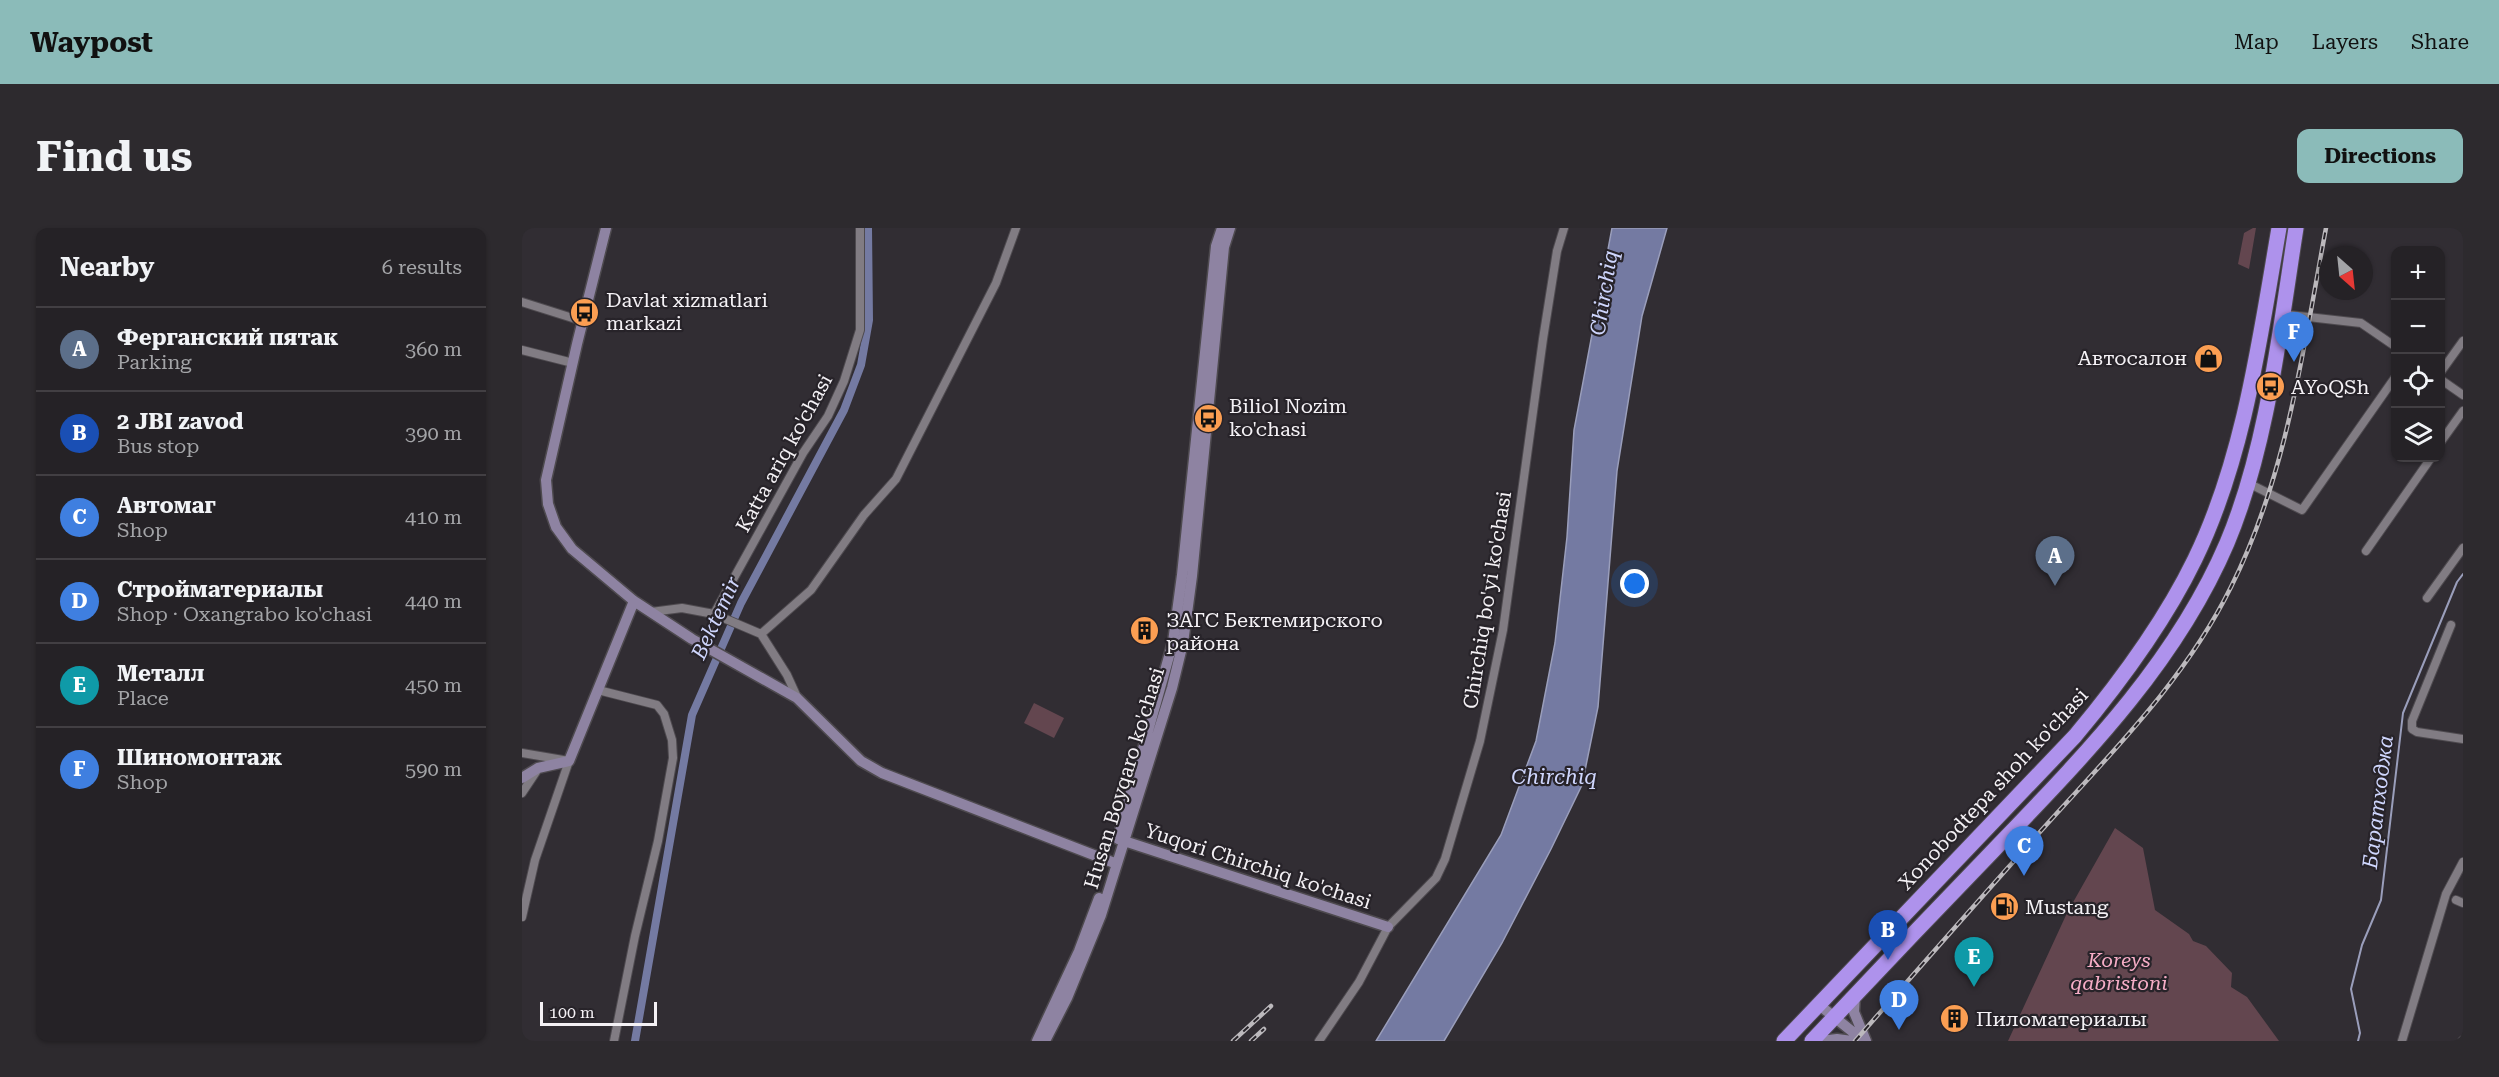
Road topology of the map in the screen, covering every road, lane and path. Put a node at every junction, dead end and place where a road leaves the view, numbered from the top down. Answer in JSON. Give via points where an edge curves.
{"nodes":[{"id":1,"x":606,"y":228,"type":"edge"},
{"id":2,"x":860,"y":228,"type":"edge"},
{"id":3,"x":1016,"y":228,"type":"edge"},
{"id":4,"x":1222,"y":228,"type":"edge"},
{"id":5,"x":1230,"y":228,"type":"edge"},
{"id":6,"x":1564,"y":228,"type":"edge"},
{"id":7,"x":2279,"y":228,"type":"edge"},
{"id":8,"x":2296,"y":228,"type":"edge"},
{"id":9,"x":522,"y":302,"type":"edge"},
{"id":10,"x":2282,"y":314,"type":"junction"},
{"id":11,"x":582,"y":321,"type":"junction"},
{"id":12,"x":2463,"y":341,"type":"edge"},
{"id":13,"x":2391,"y":344,"type":"edge"},
{"id":14,"x":522,"y":350,"type":"edge"},
{"id":15,"x":573,"y":363,"type":"junction"},
{"id":16,"x":2445,"y":366,"type":"edge"},
{"id":17,"x":2445,"y":382,"type":"edge"},
{"id":18,"x":2391,"y":383,"type":"edge"},
{"id":19,"x":2463,"y":395,"type":"edge"},
{"id":20,"x":2463,"y":411,"type":"edge"},
{"id":21,"x":2445,"y":436,"type":"edge"},
{"id":22,"x":2428,"y":462,"type":"edge"},
{"id":23,"x":2230,"y":469,"type":"junction"},
{"id":24,"x":2249,"y":478,"type":"junction"},
{"id":25,"x":2463,"y":548,"type":"edge"},
{"id":26,"x":2366,"y":551,"type":"dead end"},
{"id":27,"x":1187,"y":576,"type":"junction"},
{"id":28,"x":2427,"y":598,"type":"dead end"},
{"id":29,"x":634,"y":601,"type":"junction"},
{"id":30,"x":651,"y":612,"type":"junction"},
{"id":31,"x":714,"y":614,"type":"junction"},
{"id":32,"x":2451,"y":625,"type":"dead end"},
{"id":33,"x":761,"y":634,"type":"junction"},
{"id":34,"x":598,"y":690,"type":"junction"},
{"id":35,"x":2108,"y":697,"type":"junction"},
{"id":36,"x":797,"y":698,"type":"junction"},
{"id":37,"x":2123,"y":708,"type":"junction"},
{"id":38,"x":2463,"y":739,"type":"edge"},
{"id":39,"x":522,"y":753,"type":"edge"},
{"id":40,"x":569,"y":761,"type":"junction"},
{"id":41,"x":538,"y":768,"type":"junction"},
{"id":42,"x":522,"y":778,"type":"edge"},
{"id":43,"x":522,"y":793,"type":"edge"},
{"id":44,"x":1121,"y":840,"type":"junction"},
{"id":45,"x":2463,"y":862,"type":"edge"},
{"id":46,"x":1114,"y":863,"type":"junction"},
{"id":47,"x":522,"y":917,"type":"edge"},
{"id":48,"x":1388,"y":927,"type":"junction"},
{"id":49,"x":1855,"y":995,"type":"junction"},
{"id":50,"x":1063,"y":996,"type":"junction"},
{"id":51,"x":1818,"y":1004,"type":"junction"},
{"id":52,"x":1834,"y":1017,"type":"junction"},
{"id":53,"x":614,"y":1041,"type":"edge"},
{"id":54,"x":1037,"y":1041,"type":"edge"},
{"id":55,"x":1045,"y":1041,"type":"edge"},
{"id":56,"x":1319,"y":1041,"type":"edge"},
{"id":57,"x":1784,"y":1041,"type":"edge"},
{"id":58,"x":1812,"y":1041,"type":"edge"},
{"id":59,"x":1821,"y":1041,"type":"edge"},
{"id":60,"x":1852,"y":1041,"type":"edge"},
{"id":61,"x":1865,"y":1041,"type":"edge"},
{"id":62,"x":2402,"y":1041,"type":"edge"}],
"edges":[{"from":1,"to":11,"type":"street"},
{"from":2,"to":31,"type":"street","name":"Katta ariq ko'chasi","via":[[860,330],[844,381],[828,416],[802,453]]},
{"from":3,"to":33,"type":"street","via":[[996,283],[896,478],[864,515],[811,590]]},
{"from":4,"to":27,"type":"street","name":"Husan Boyqaro ko'chasi","via":[[1216,246]]},
{"from":5,"to":27,"type":"street","name":"Husan Boyqaro ko'chasi","via":[[1224,248]]},
{"from":6,"to":48,"type":"street","name":"Chirchiq bo'yi ko'chasi","via":[[1543,339],[1503,630],[1480,741],[1441,869]]},
{"from":7,"to":23,"type":"highway","name":"Xonobodtepa shoh ko'chasi"},
{"from":8,"to":10,"type":"highway","name":"Xonobodtepa shoh ko'chasi"},
{"from":9,"to":11,"type":"street"},
{"from":10,"to":13,"type":"street","via":[[2361,323]]},
{"from":10,"to":24,"type":"highway","name":"Xonobodtepa shoh ko'chasi"},
{"from":11,"to":15,"type":"street"},
{"from":12,"to":16,"type":"street"},
{"from":14,"to":15,"type":"street"},
{"from":15,"to":29,"type":"street","via":[[546,480],[549,510],[567,544]]},
{"from":17,"to":19,"type":"street"},
{"from":18,"to":24,"type":"street","via":[[2302,510]]},
{"from":20,"to":21,"type":"street"},
{"from":22,"to":26,"type":"street"},
{"from":23,"to":24,"type":"highway"},
{"from":23,"to":35,"type":"highway","name":"Xonobodtepa shoh ko'chasi","via":[[2186,576]]},
{"from":24,"to":37,"type":"highway","name":"Xonobodtepa shoh ko'chasi","via":[[2227,542],[2204,591],[2142,688]]},
{"from":25,"to":28,"type":"street"},
{"from":27,"to":44,"type":"street","name":"Husan Boyqaro ko'chasi"},
{"from":29,"to":30,"type":"street"},
{"from":29,"to":34,"type":"street"},
{"from":30,"to":31,"type":"street","via":[[682,608]]},
{"from":30,"to":36,"type":"street"},
{"from":31,"to":33,"type":"street"},
{"from":32,"to":38,"type":"street","via":[[2412,729]]},
{"from":33,"to":36,"type":"street"},
{"from":34,"to":40,"type":"street"},
{"from":34,"to":53,"type":"street","via":[[657,705],[672,740],[673,758]]},
{"from":35,"to":37,"type":"highway"},
{"from":35,"to":51,"type":"highway","name":"Xonobodtepa shoh ko'chasi"},
{"from":36,"to":46,"type":"street","via":[[861,761],[882,773]]},
{"from":37,"to":49,"type":"highway","name":"Xonobodtepa shoh ko'chasi","via":[[2030,812]]},
{"from":39,"to":40,"type":"street"},
{"from":40,"to":41,"type":"street"},
{"from":40,"to":47,"type":"street","via":[[535,860]]},
{"from":41,"to":42,"type":"street"},
{"from":41,"to":43,"type":"street"},
{"from":44,"to":46,"type":"street","name":"Husan Boyqaro ko'chasi"},
{"from":44,"to":48,"type":"street","name":"Yuqori Chirchiq ko'chasi"},
{"from":45,"to":62,"type":"street","via":[[2446,894]]},
{"from":46,"to":50,"type":"street","name":"Husan Boyqaro ko'chasi"},
{"from":48,"to":56,"type":"street","name":"Chirchiq bo'yi ko'chasi","via":[[1359,982]]},
{"from":49,"to":52,"type":"highway","name":"Xonobodtepa shoh ko'chasi"},
{"from":49,"to":61,"type":"street","via":[[1857,1023]]},
{"from":50,"to":54,"type":"street","name":"Husan Boyqaro ko'chasi"},
{"from":50,"to":55,"type":"street","name":"Husan Boyqaro ko'chasi"},
{"from":51,"to":52,"type":"street"},
{"from":51,"to":57,"type":"highway","name":"Xonobodtepa shoh ko'chasi"},
{"from":52,"to":58,"type":"highway","name":"Xonobodtepa shoh ko'chasi"},
{"from":52,"to":61,"type":"street"},
{"from":59,"to":60,"type":"street"}]}
